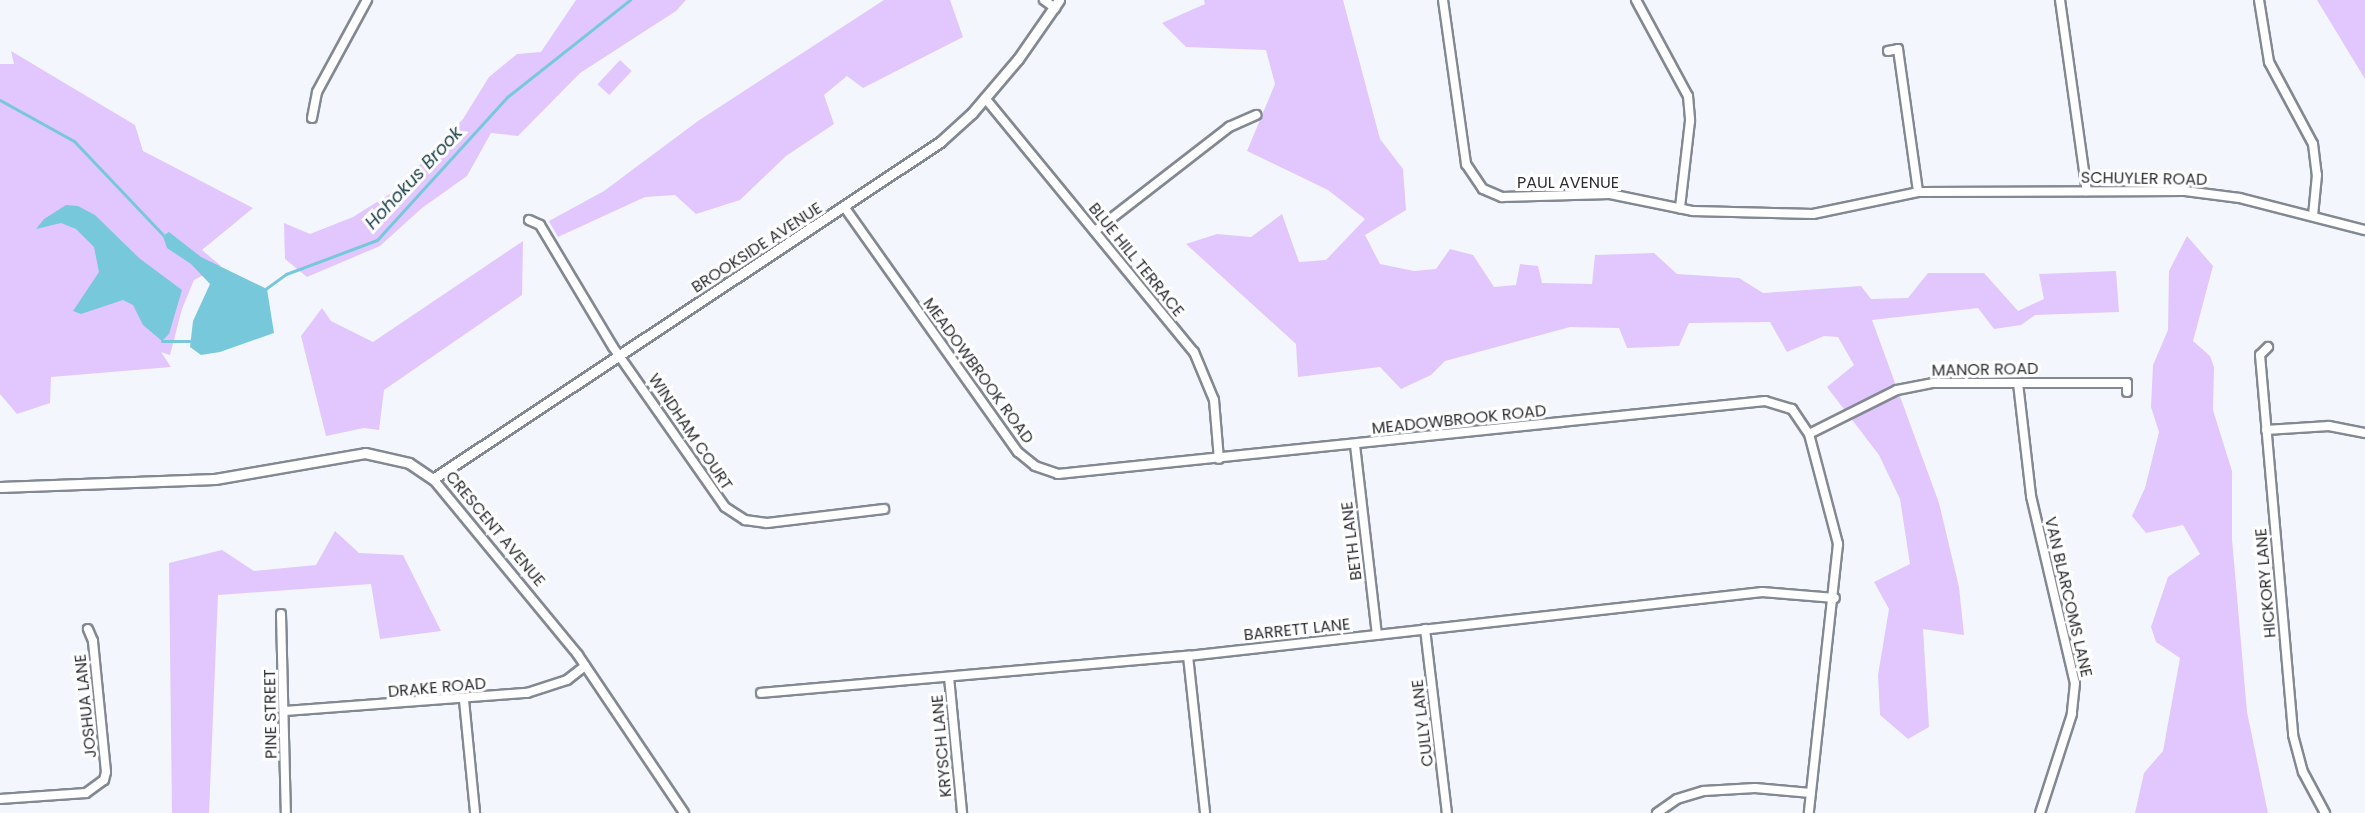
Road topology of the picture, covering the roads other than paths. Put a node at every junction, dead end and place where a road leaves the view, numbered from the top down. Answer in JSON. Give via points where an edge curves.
{"nodes":[{"id":1,"x":367,"y":0,"type":"edge"},
{"id":2,"x":1044,"y":0,"type":"edge"},
{"id":3,"x":1443,"y":0,"type":"edge"},
{"id":4,"x":1636,"y":0,"type":"edge"},
{"id":5,"x":2060,"y":0,"type":"edge"},
{"id":6,"x":2259,"y":0,"type":"edge"},
{"id":7,"x":1057,"y":4,"type":"edge"},
{"id":8,"x":1888,"y":51,"type":"dead end"},
{"id":9,"x":985,"y":98,"type":"junction"},
{"id":10,"x":1256,"y":115,"type":"dead end"},
{"id":11,"x":312,"y":118,"type":"dead end"},
{"id":12,"x":2087,"y":191,"type":"junction"},
{"id":13,"x":1918,"y":192,"type":"junction"},
{"id":14,"x":845,"y":208,"type":"junction"},
{"id":15,"x":1680,"y":208,"type":"junction"},
{"id":16,"x":2313,"y":216,"type":"junction"},
{"id":17,"x":529,"y":220,"type":"dead end"},
{"id":18,"x":2365,"y":230,"type":"edge"},
{"id":19,"x":1095,"y":231,"type":"junction"},
{"id":20,"x":2268,"y":347,"type":"dead end"},
{"id":21,"x":622,"y":355,"type":"junction"},
{"id":22,"x":2018,"y":383,"type":"junction"},
{"id":23,"x":2127,"y":392,"type":"dead end"},
{"id":24,"x":2266,"y":430,"type":"junction"},
{"id":25,"x":2365,"y":433,"type":"edge"},
{"id":26,"x":1809,"y":434,"type":"junction"},
{"id":27,"x":1355,"y":445,"type":"junction"},
{"id":28,"x":1219,"y":459,"type":"junction"},
{"id":29,"x":433,"y":479,"type":"junction"},
{"id":30,"x":0,"y":487,"type":"edge"},
{"id":31,"x":884,"y":509,"type":"dead end"},
{"id":32,"x":1835,"y":597,"type":"junction"},
{"id":33,"x":282,"y":614,"type":"dead end"},
{"id":34,"x":88,"y":629,"type":"dead end"},
{"id":35,"x":1425,"y":629,"type":"junction"},
{"id":36,"x":1377,"y":635,"type":"junction"},
{"id":37,"x":1188,"y":656,"type":"junction"},
{"id":38,"x":585,"y":666,"type":"junction"},
{"id":39,"x":949,"y":677,"type":"junction"},
{"id":40,"x":761,"y":693,"type":"dead end"},
{"id":41,"x":464,"y":700,"type":"junction"},
{"id":42,"x":285,"y":711,"type":"junction"},
{"id":43,"x":1811,"y":793,"type":"junction"},
{"id":44,"x":0,"y":799,"type":"edge"},
{"id":45,"x":286,"y":813,"type":"edge"},
{"id":46,"x":475,"y":813,"type":"edge"},
{"id":47,"x":684,"y":813,"type":"edge"},
{"id":48,"x":962,"y":813,"type":"edge"},
{"id":49,"x":1205,"y":813,"type":"edge"},
{"id":50,"x":1447,"y":813,"type":"edge"},
{"id":51,"x":1657,"y":813,"type":"edge"},
{"id":52,"x":1809,"y":813,"type":"edge"},
{"id":53,"x":2040,"y":813,"type":"edge"},
{"id":54,"x":2325,"y":813,"type":"edge"}],
"edges":[{"from":1,"to":11,"type":"street","via":[[317,92]]},
{"from":2,"to":7,"type":"street"},
{"from":3,"to":15,"type":"street","name":"PAUL AVENUE","via":[[1466,164],[1483,189],[1502,197],[1610,195]]},
{"from":4,"to":15,"type":"street","via":[[1688,96],[1690,121]]},
{"from":5,"to":12,"type":"street"},
{"from":6,"to":16,"type":"street","via":[[2269,62],[2313,144],[2317,175]]},
{"from":7,"to":9,"type":"street","name":"BROOKSIDE AVENUE","via":[[1038,35]]},
{"from":8,"to":13,"type":"street","via":[[1898,49]]},
{"from":9,"to":14,"type":"street","name":"BROOKSIDE AVENUE","via":[[940,142]]},
{"from":9,"to":19,"type":"street","name":"BLUE HILL TERRACE"},
{"from":10,"to":19,"type":"street","via":[[1229,128]]},
{"from":12,"to":13,"type":"street","name":"SCHUYLER ROAD"},
{"from":12,"to":16,"type":"street","name":"SCHUYLER ROAD","via":[[2213,193]]},
{"from":13,"to":15,"type":"street","name":"PAUL AVENUE","via":[[1813,214],[1709,213]]},
{"from":14,"to":21,"type":"street","name":"BROOKSIDE AVENUE"},
{"from":14,"to":28,"type":"street","name":"MEADOWBROOK ROAD","via":[[1025,459],[1047,471],[1072,475]]},
{"from":16,"to":18,"type":"street","name":"SCHUYLER ROAD"},
{"from":17,"to":21,"type":"street","name":"WINDHAM COURT","via":[[540,225],[613,347]]},
{"from":19,"to":28,"type":"street","name":"BLUE HILL TERRACE","via":[[1203,366],[1214,400]]},
{"from":20,"to":24,"type":"street","name":"HICKORY LANE","via":[[2260,355]]},
{"from":21,"to":29,"type":"street","name":"BROOKSIDE AVENUE"},
{"from":21,"to":31,"type":"street","name":"WINDHAM COURT","via":[[717,497],[735,515],[767,523]]},
{"from":22,"to":23,"type":"street","name":"MANOR ROAD","via":[[2127,383]]},
{"from":22,"to":26,"type":"street","name":"MANOR ROAD","via":[[1915,386],[1883,397]]},
{"from":22,"to":53,"type":"street","name":"VAN BLARCOMS LANE","via":[[2031,496],[2075,683],[2072,714]]},
{"from":24,"to":25,"type":"street","via":[[2320,425]]},
{"from":24,"to":54,"type":"street","name":"HICKORY LANE","via":[[2293,735],[2303,772]]},
{"from":26,"to":27,"type":"street","name":"MEADOWBROOK ROAD","via":[[1792,409],[1765,401]]},
{"from":26,"to":32,"type":"street","name":"MEADOWBROOK ROAD","via":[[1838,544]]},
{"from":27,"to":28,"type":"street","name":"MEADOWBROOK ROAD"},
{"from":27,"to":36,"type":"street","name":"BETH LANE"},
{"from":29,"to":30,"type":"street","name":"CRESCENT AVENUE","via":[[394,457],[365,453],[215,479]]},
{"from":29,"to":38,"type":"street","name":"CRESCENT AVENUE"},
{"from":32,"to":35,"type":"street","name":"BARRETT LANE","via":[[1762,592]]},
{"from":32,"to":43,"type":"street","name":"MEADOWBROOK ROAD"},
{"from":33,"to":42,"type":"street","name":"PINE STREET"},
{"from":34,"to":44,"type":"street","name":"JOSHUA LANE","via":[[93,641],[104,780],[86,793]]},
{"from":35,"to":36,"type":"street","name":"BARRETT LANE"},
{"from":35,"to":50,"type":"street","name":"CULLY LANE"},
{"from":36,"to":37,"type":"street","name":"BARRETT LANE"},
{"from":37,"to":39,"type":"street","name":"BARRETT LANE"},
{"from":37,"to":49,"type":"street"},
{"from":38,"to":41,"type":"street","name":"DRAKE ROAD","via":[[546,688]]},
{"from":38,"to":47,"type":"street","name":"CRESCENT AVENUE"},
{"from":39,"to":40,"type":"street","name":"BARRETT LANE"},
{"from":39,"to":48,"type":"street","name":"KRYSCH LANE"},
{"from":41,"to":42,"type":"street","name":"DRAKE ROAD"},
{"from":41,"to":46,"type":"street"},
{"from":42,"to":45,"type":"street","name":"PINE STREET"},
{"from":43,"to":51,"type":"street","via":[[1755,788],[1704,791],[1677,799]]},
{"from":43,"to":52,"type":"street","name":"MEADOWBROOK ROAD"}]}
